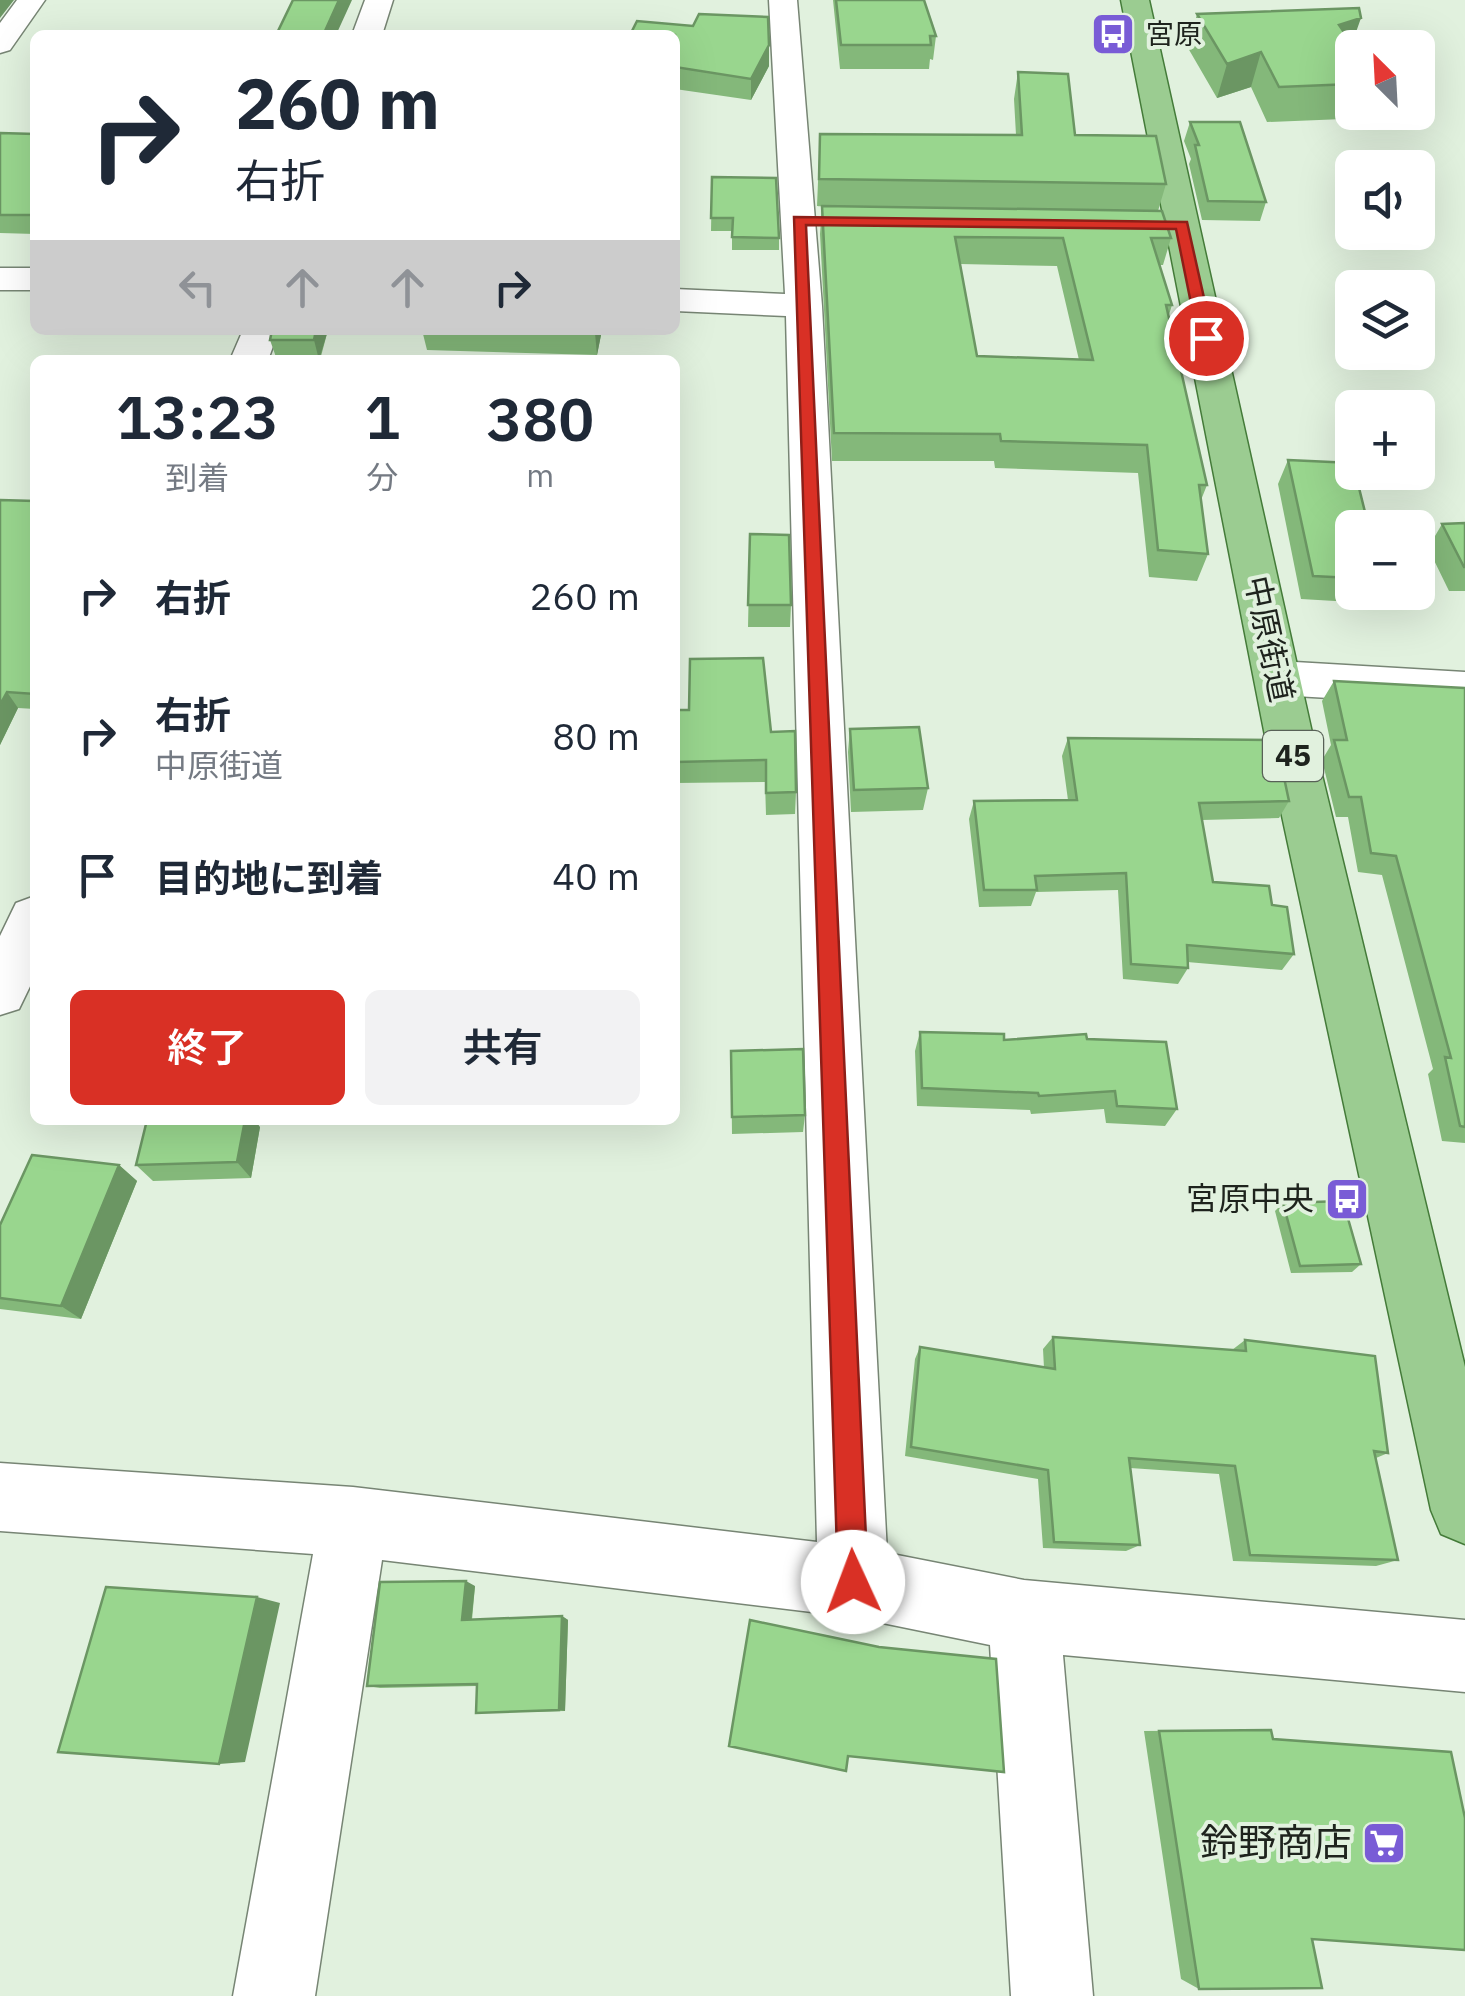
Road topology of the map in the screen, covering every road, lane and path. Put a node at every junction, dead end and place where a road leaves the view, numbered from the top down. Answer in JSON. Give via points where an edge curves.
{"nodes":[{"id":1,"x":31,"y":0,"type":"edge"},
{"id":2,"x":380,"y":0,"type":"edge"},
{"id":3,"x":783,"y":0,"type":"edge"},
{"id":4,"x":1135,"y":0,"type":"edge"},
{"id":5,"x":369,"y":30,"type":"edge"},
{"id":6,"x":0,"y":44,"type":"edge"},
{"id":7,"x":799,"y":220,"type":"junction"},
{"id":8,"x":838,"y":221,"type":"edge"},
{"id":9,"x":0,"y":279,"type":"edge"},
{"id":10,"x":30,"y":279,"type":"edge"},
{"id":11,"x":680,"y":300,"type":"edge"},
{"id":12,"x":804,"y":306,"type":"junction"},
{"id":13,"x":1278,"y":678,"type":"junction"},
{"id":14,"x":1465,"y":688,"type":"edge"},
{"id":15,"x":30,"y":929,"type":"edge"},
{"id":16,"x":0,"y":992,"type":"edge"},
{"id":17,"x":0,"y":1497,"type":"edge"},
{"id":18,"x":1465,"y":1510,"type":"edge"},
{"id":19,"x":352,"y":1522,"type":"junction"},
{"id":20,"x":853,"y":1582,"type":"junction"},
{"id":21,"x":1024,"y":1616,"type":"junction"},
{"id":22,"x":1465,"y":1656,"type":"edge"},
{"id":23,"x":274,"y":1996,"type":"edge"},
{"id":24,"x":1052,"y":1996,"type":"edge"}],
"edges":[{"from":1,"to":6,"type":"street"},
{"from":2,"to":5,"type":"street"},
{"from":3,"to":7,"type":"street"},
{"from":4,"to":13,"type":"main road","name":"中原街道","number":"45","via":[[1165,225]]},
{"from":7,"to":8,"type":"street"},
{"from":7,"to":12,"type":"street"},
{"from":9,"to":10,"type":"street"},
{"from":11,"to":12,"type":"street"},
{"from":12,"to":20,"type":"street"},
{"from":13,"to":14,"type":"street"},
{"from":13,"to":18,"type":"main road","name":"中原街道","number":"45"},
{"from":15,"to":16,"type":"street"},
{"from":17,"to":19,"type":"street"},
{"from":19,"to":20,"type":"street"},
{"from":19,"to":23,"type":"street"},
{"from":20,"to":21,"type":"street"},
{"from":21,"to":22,"type":"street"},
{"from":21,"to":24,"type":"street"}]}
